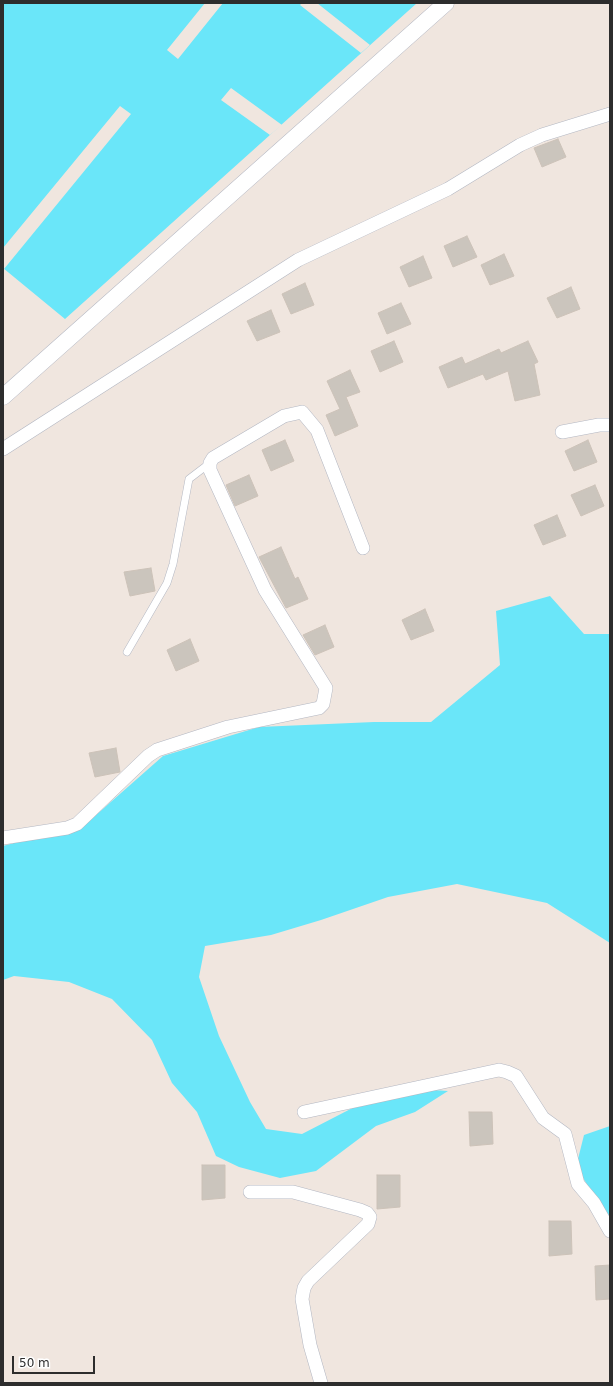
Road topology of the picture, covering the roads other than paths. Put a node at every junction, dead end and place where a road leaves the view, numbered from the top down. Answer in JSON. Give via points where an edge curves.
{"nodes":[{"id":1,"x":446,"y":3,"type":"edge"},
{"id":2,"x":610,"y":114,"type":"edge"},
{"id":3,"x":3,"y":397,"type":"edge"},
{"id":4,"x":610,"y":425,"type":"edge"},
{"id":5,"x":562,"y":432,"type":"dead end"},
{"id":6,"x":3,"y":449,"type":"edge"},
{"id":7,"x":210,"y":463,"type":"junction"},
{"id":8,"x":363,"y":548,"type":"dead end"},
{"id":9,"x":127,"y":652,"type":"dead end"},
{"id":10,"x":3,"y":838,"type":"edge"},
{"id":11,"x":304,"y":1112,"type":"dead end"},
{"id":12,"x":250,"y":1192,"type":"dead end"},
{"id":13,"x":610,"y":1231,"type":"edge"},
{"id":14,"x":321,"y":1383,"type":"edge"}],
"edges":[{"from":1,"to":3,"type":"street"},
{"from":2,"to":6,"type":"street","via":[[542,135],[520,145],[448,189],[298,260]]},
{"from":4,"to":5,"type":"street"},
{"from":7,"to":8,"type":"street","via":[[213,458],[284,416],[302,412],[317,430]]},
{"from":7,"to":9,"type":"lane","via":[[189,479],[167,583]]},
{"from":7,"to":10,"type":"street","via":[[210,470],[265,590],[326,688],[324,704],[319,708],[228,727],[157,750],[72,827]]},
{"from":11,"to":13,"type":"street","via":[[499,1070],[507,1072],[516,1076],[543,1118],[565,1134],[578,1184],[594,1203]]},
{"from":12,"to":14,"type":"street","via":[[293,1192],[360,1210],[370,1217],[368,1224],[304,1288],[302,1299],[310,1346]]}]}
